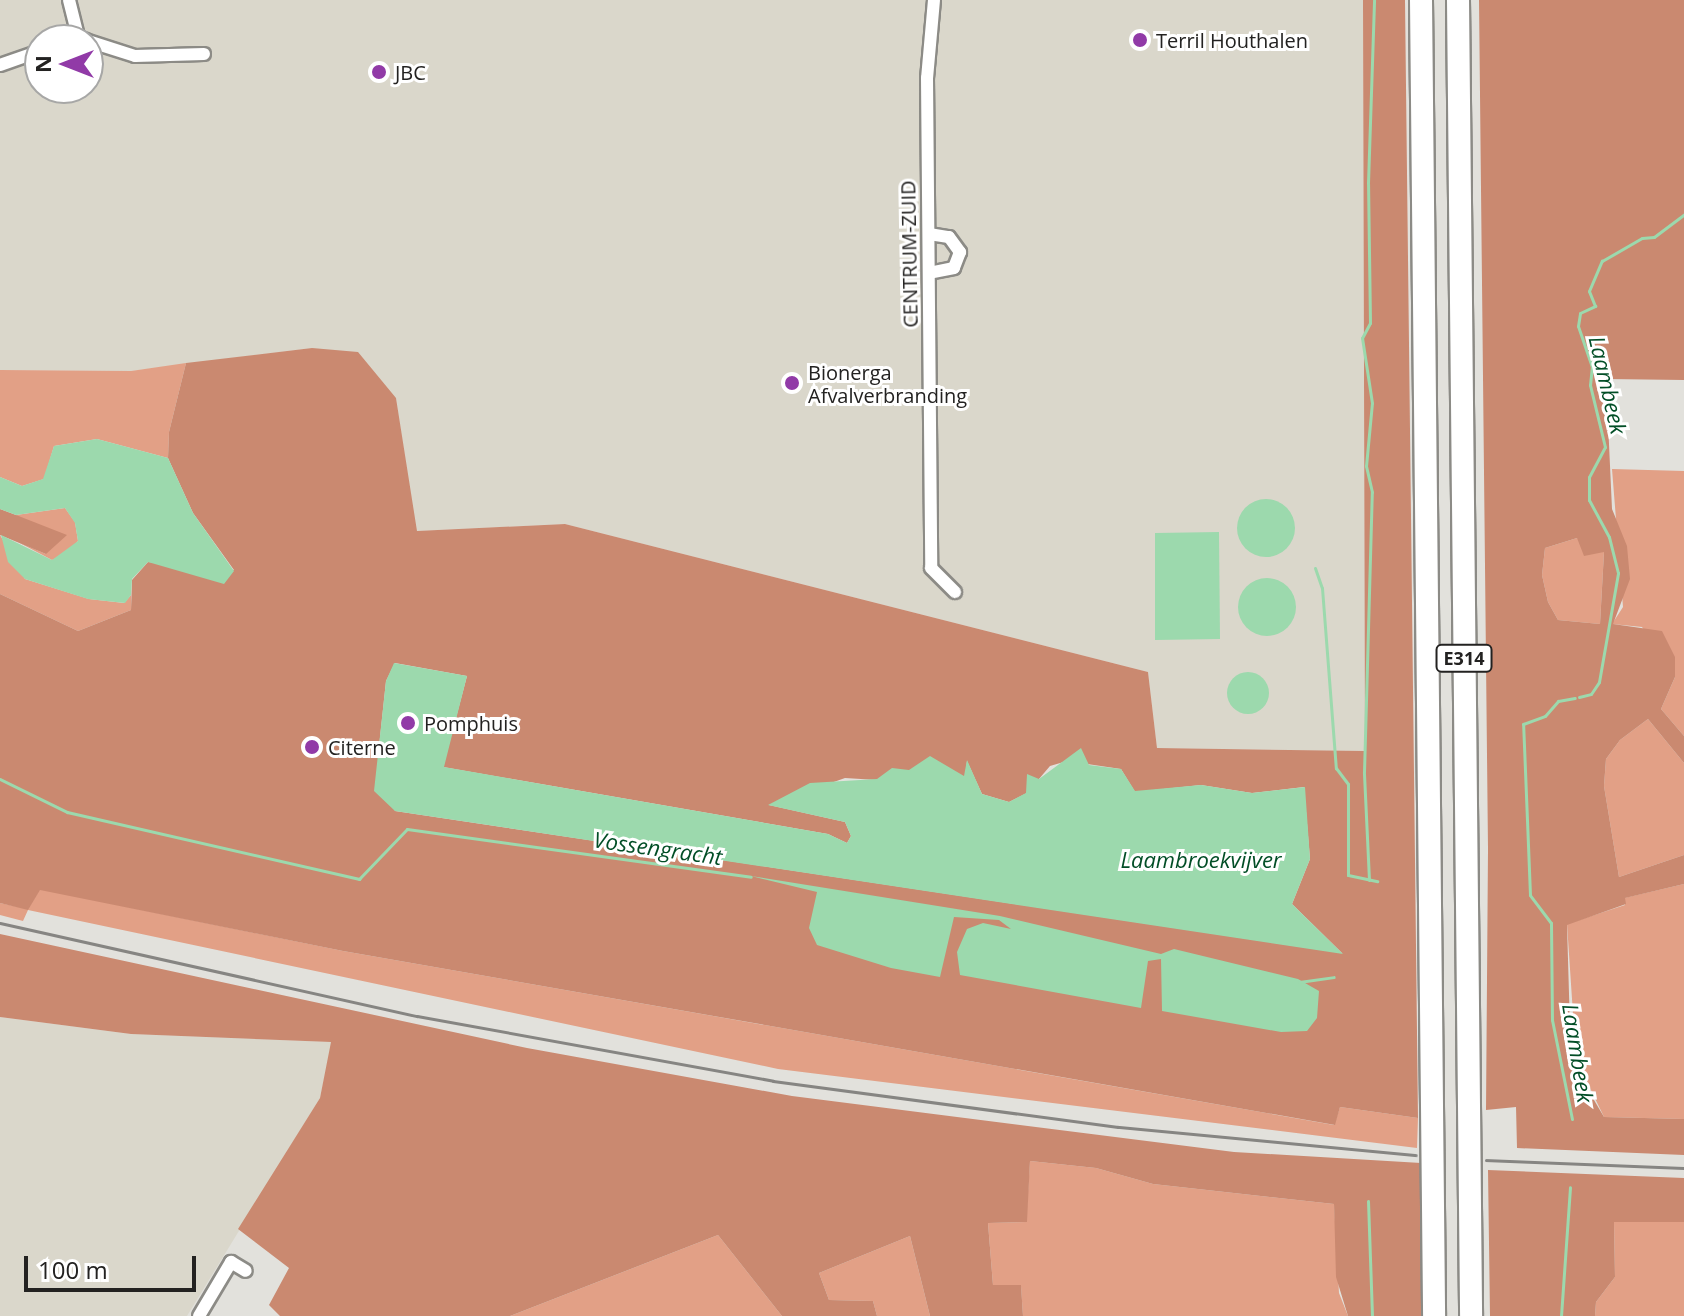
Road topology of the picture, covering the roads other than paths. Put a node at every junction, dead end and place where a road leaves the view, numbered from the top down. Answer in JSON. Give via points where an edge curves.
{"nodes":[{"id":1,"x":69,"y":0,"type":"edge"},
{"id":2,"x":934,"y":0,"type":"edge"},
{"id":3,"x":1421,"y":0,"type":"edge"},
{"id":4,"x":1458,"y":0,"type":"edge"},
{"id":5,"x":76,"y":24,"type":"edge"},
{"id":6,"x":104,"y":46,"type":"edge"},
{"id":7,"x":204,"y":54,"type":"dead end"},
{"id":8,"x":24,"y":57,"type":"edge"},
{"id":9,"x":0,"y":65,"type":"edge"},
{"id":10,"x":929,"y":234,"type":"junction"},
{"id":11,"x":929,"y":273,"type":"junction"},
{"id":12,"x":955,"y":592,"type":"dead end"},
{"id":13,"x":246,"y":1271,"type":"dead end"},
{"id":14,"x":199,"y":1316,"type":"edge"},
{"id":15,"x":1434,"y":1316,"type":"edge"},
{"id":16,"x":1471,"y":1316,"type":"edge"}],
"edges":[{"from":1,"to":5,"type":"street"},
{"from":2,"to":10,"type":"street","name":"CENTRUM-ZUID","via":[[927,78]]},
{"from":3,"to":15,"type":"highway","number":"E314"},
{"from":4,"to":16,"type":"highway","number":"E314"},
{"from":6,"to":7,"type":"street","via":[[135,56]]},
{"from":8,"to":9,"type":"street"},
{"from":10,"to":11,"type":"street","name":"CENTRUM-ZUID"},
{"from":10,"to":11,"type":"street","via":[[949,237],[960,252],[954,268]]},
{"from":11,"to":12,"type":"street","name":"CENTRUM-ZUID","via":[[931,568]]},
{"from":13,"to":14,"type":"street","via":[[231,1262]]}]}
